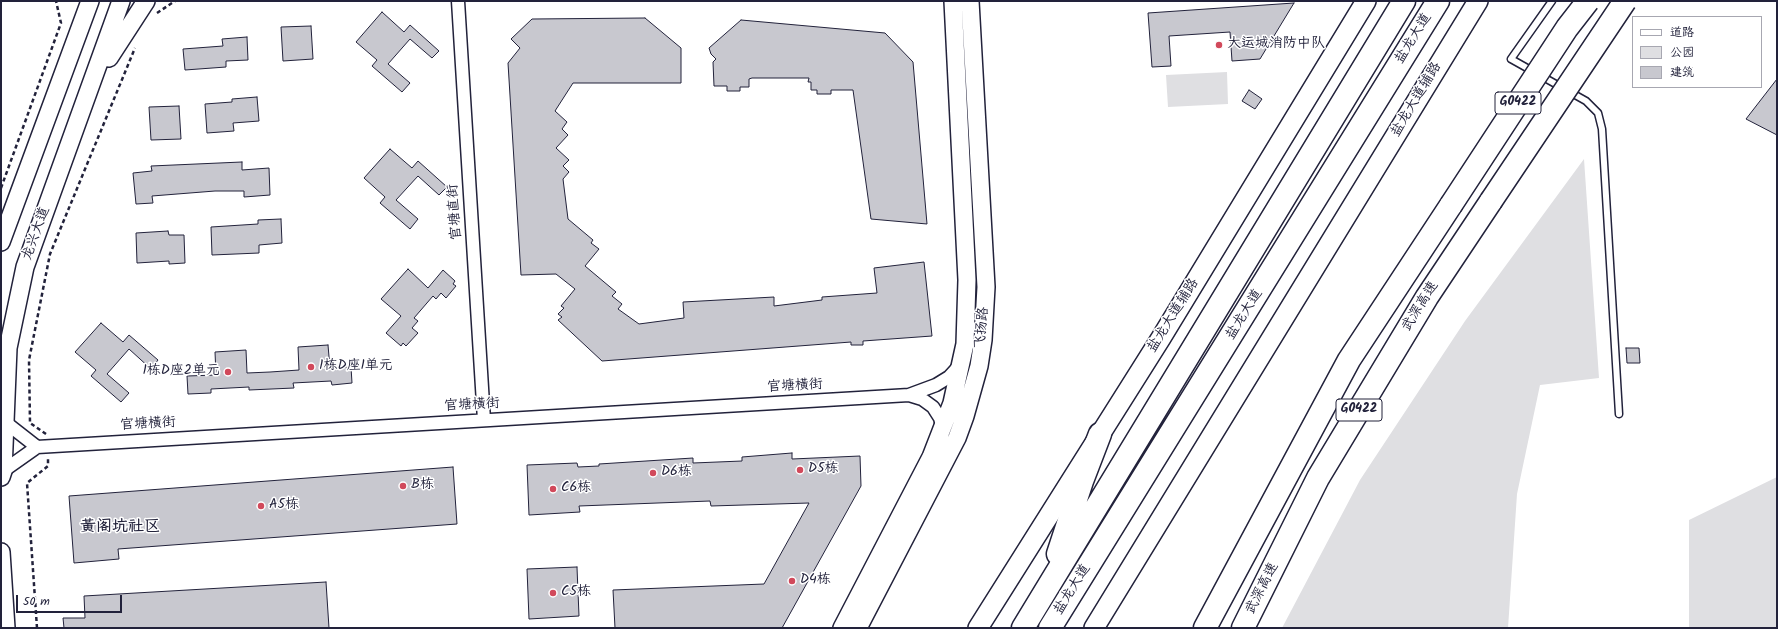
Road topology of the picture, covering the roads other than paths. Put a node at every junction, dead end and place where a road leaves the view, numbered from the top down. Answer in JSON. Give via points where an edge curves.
{"nodes":[{"id":1,"x":77,"y":1,"type":"edge"},
{"id":2,"x":90,"y":1,"type":"edge"},
{"id":3,"x":121,"y":1,"type":"edge"},
{"id":4,"x":458,"y":1,"type":"edge"},
{"id":5,"x":953,"y":1,"type":"edge"},
{"id":6,"x":970,"y":1,"type":"edge"},
{"id":7,"x":1366,"y":1,"type":"edge"},
{"id":8,"x":1404,"y":1,"type":"edge"},
{"id":9,"x":1438,"y":1,"type":"edge"},
{"id":10,"x":1478,"y":1,"type":"edge"},
{"id":11,"x":1552,"y":1,"type":"edge"},
{"id":12,"x":1588,"y":1,"type":"edge"},
{"id":13,"x":1626,"y":1,"type":"edge"},
{"id":14,"x":149,"y":8,"type":"edge"},
{"id":15,"x":83,"y":20,"type":"junction"},
{"id":16,"x":87,"y":97,"type":"junction"},
{"id":17,"x":1,"y":242,"type":"edge"},
{"id":18,"x":961,"y":364,"type":"junction"},
{"id":19,"x":909,"y":395,"type":"junction"},
{"id":20,"x":1619,"y":414,"type":"dead end"},
{"id":21,"x":484,"y":420,"type":"junction"},
{"id":22,"x":5,"y":422,"type":"junction"},
{"id":23,"x":943,"y":429,"type":"junction"},
{"id":24,"x":1100,"y":434,"type":"junction"},
{"id":25,"x":42,"y":446,"type":"junction"},
{"id":26,"x":2,"y":474,"type":"edge"},
{"id":27,"x":1,"y":552,"type":"edge"},
{"id":28,"x":1082,"y":575,"type":"junction"},
{"id":29,"x":1044,"y":594,"type":"junction"},
{"id":30,"x":6,"y":628,"type":"edge"},
{"id":31,"x":842,"y":628,"type":"edge"},
{"id":32,"x":858,"y":628,"type":"edge"},
{"id":33,"x":978,"y":628,"type":"edge"},
{"id":34,"x":1023,"y":628,"type":"edge"},
{"id":35,"x":1050,"y":628,"type":"edge"},
{"id":36,"x":1062,"y":628,"type":"edge"},
{"id":37,"x":1094,"y":628,"type":"edge"},
{"id":38,"x":1205,"y":628,"type":"edge"},
{"id":39,"x":1243,"y":628,"type":"edge"}],
"edges":[{"from":1,"to":15,"type":"street"},
{"from":2,"to":15,"type":"street"},
{"from":3,"to":16,"type":"street","name":"龙兴大道"},
{"from":4,"to":21,"type":"street","name":"官塘直街"},
{"from":5,"to":18,"type":"street","name":"飞扬路","via":[[967,280],[965,344]]},
{"from":6,"to":32,"type":"street","name":"飞扬路","via":[[986,287],[979,366],[966,416],[957,438]]},
{"from":7,"to":24,"type":"main road","name":"盐龙大道辅路"},
{"from":8,"to":29,"type":"highway","name":"盐龙大道"},
{"from":9,"to":28,"type":"highway","name":"盐龙大道"},
{"from":10,"to":37,"type":"main road","name":"盐龙大道辅路"},
{"from":11,"to":20,"type":"lane","via":[[1511,59],[1586,101],[1598,113],[1602,129]]},
{"from":12,"to":38,"type":"highway","number":"G0422","bridge":true,"via":[[1567,28],[1349,360]]},
{"from":13,"to":39,"type":"highway","name":"武深高速","number":"G0422","bridge":true,"via":[[1427,297],[1318,478]]},
{"from":14,"to":16,"type":"street","via":[[124,32]]},
{"from":15,"to":17,"type":"street"},
{"from":16,"to":22,"type":"street","name":"龙兴大道","via":[[25,267],[8,348]]},
{"from":18,"to":19,"type":"street","name":"官塘横街","via":[[936,385]]},
{"from":18,"to":23,"type":"street","name":"飞扬路"},
{"from":19,"to":21,"type":"street","name":"官塘横街"},
{"from":19,"to":23,"type":"street","name":"官塘横街","via":[[922,399],[933,407]]},
{"from":21,"to":25,"type":"street","name":"官塘横街"},
{"from":22,"to":25,"type":"street"},
{"from":22,"to":26,"type":"street","name":"龙兴大道"},
{"from":23,"to":31,"type":"street","name":"飞扬路","via":[[928,463]]},
{"from":24,"to":29,"type":"highway"},
{"from":24,"to":33,"type":"main road","name":"盐龙大道辅路"},
{"from":25,"to":26,"type":"street"},
{"from":27,"to":30,"type":"street"},
{"from":28,"to":35,"type":"highway","name":"盐龙大道"},
{"from":28,"to":36,"type":"highway"},
{"from":29,"to":34,"type":"highway","name":"盐龙大道"}]}
